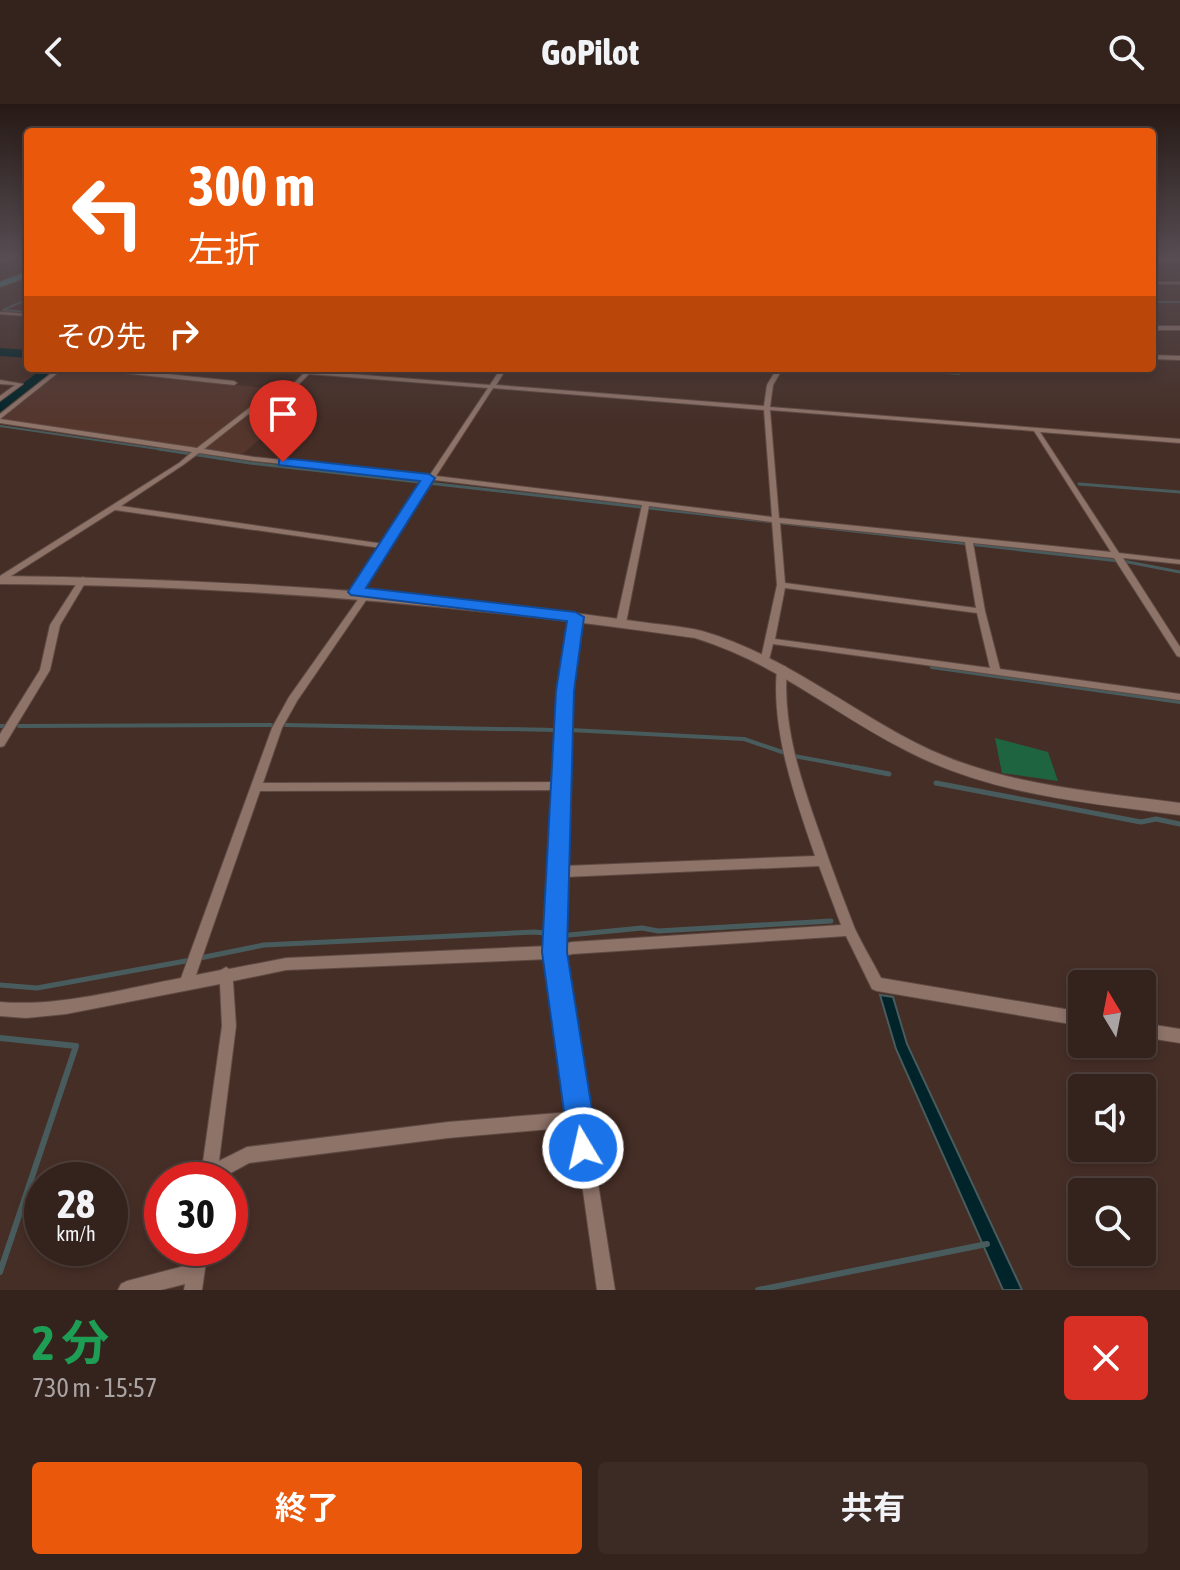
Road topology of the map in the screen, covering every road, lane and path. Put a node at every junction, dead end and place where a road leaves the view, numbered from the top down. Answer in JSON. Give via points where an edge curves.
{"nodes":[{"id":1,"x":0,"y":313,"type":"edge"},
{"id":2,"x":24,"y":315,"type":"edge"},
{"id":3,"x":1156,"y":328,"type":"edge"},
{"id":4,"x":1180,"y":328,"type":"edge"},
{"id":5,"x":1156,"y":357,"type":"edge"},
{"id":6,"x":1180,"y":358,"type":"edge"},
{"id":7,"x":56,"y":372,"type":"edge"},
{"id":8,"x":131,"y":372,"type":"edge"},
{"id":9,"x":308,"y":372,"type":"edge"},
{"id":10,"x":333,"y":372,"type":"edge"},
{"id":11,"x":501,"y":372,"type":"edge"},
{"id":12,"x":778,"y":372,"type":"edge"},
{"id":13,"x":0,"y":382,"type":"edge"},
{"id":14,"x":234,"y":383,"type":"dead end"},
{"id":15,"x":492,"y":386,"type":"junction"},
{"id":16,"x":0,"y":399,"type":"edge"},
{"id":17,"x":767,"y":409,"type":"junction"},
{"id":18,"x":0,"y":419,"type":"edge"},
{"id":19,"x":1036,"y":430,"type":"junction"},
{"id":20,"x":1180,"y":441,"type":"edge"},
{"id":21,"x":193,"y":454,"type":"junction"},
{"id":22,"x":426,"y":481,"type":"junction"},
{"id":23,"x":113,"y":507,"type":"junction"},
{"id":24,"x":645,"y":508,"type":"junction"},
{"id":25,"x":776,"y":523,"type":"junction"},
{"id":26,"x":969,"y":544,"type":"junction"},
{"id":27,"x":384,"y":546,"type":"junction"},
{"id":28,"x":1121,"y":560,"type":"junction"},
{"id":29,"x":1180,"y":562,"type":"edge"},
{"id":30,"x":0,"y":580,"type":"edge"},
{"id":31,"x":83,"y":580,"type":"junction"},
{"id":32,"x":781,"y":585,"type":"junction"},
{"id":33,"x":362,"y":592,"type":"junction"},
{"id":34,"x":981,"y":611,"type":"junction"},
{"id":35,"x":575,"y":617,"type":"junction"},
{"id":36,"x":621,"y":623,"type":"junction"},
{"id":37,"x":771,"y":641,"type":"junction"},
{"id":38,"x":1180,"y":654,"type":"edge"},
{"id":39,"x":766,"y":658,"type":"junction"},
{"id":40,"x":782,"y":668,"type":"junction"},
{"id":41,"x":996,"y":672,"type":"junction"},
{"id":42,"x":1180,"y":697,"type":"edge"},
{"id":43,"x":0,"y":743,"type":"edge"},
{"id":44,"x":560,"y":786,"type":"junction"},
{"id":45,"x":256,"y":787,"type":"junction"},
{"id":46,"x":1180,"y":809,"type":"edge"},
{"id":47,"x":824,"y":861,"type":"junction"},
{"id":48,"x":558,"y":872,"type":"junction"},
{"id":49,"x":849,"y":930,"type":"junction"},
{"id":50,"x":555,"y":938,"type":"junction"},
{"id":51,"x":190,"y":974,"type":"junction"},
{"id":52,"x":226,"y":974,"type":"junction"},
{"id":53,"x":0,"y":1009,"type":"edge"},
{"id":54,"x":1068,"y":1017,"type":"edge"},
{"id":55,"x":1156,"y":1032,"type":"edge"},
{"id":56,"x":1180,"y":1036,"type":"edge"},
{"id":57,"x":579,"y":1119,"type":"junction"},
{"id":58,"x":211,"y":1162,"type":"edge"},
{"id":59,"x":235,"y":1162,"type":"edge"},
{"id":60,"x":194,"y":1281,"type":"edge"},
{"id":61,"x":127,"y":1290,"type":"edge"},
{"id":62,"x":606,"y":1290,"type":"edge"}],
"edges":[{"from":1,"to":2,"type":"street"},
{"from":3,"to":4,"type":"street"},
{"from":5,"to":6,"type":"street"},
{"from":7,"to":18,"type":"street"},
{"from":8,"to":14,"type":"street"},
{"from":9,"to":21,"type":"street"},
{"from":10,"to":15,"type":"street"},
{"from":11,"to":15,"type":"street"},
{"from":12,"to":17,"type":"street"},
{"from":13,"to":16,"type":"street","via":[[20,384]]},
{"from":15,"to":17,"type":"street"},
{"from":15,"to":22,"type":"street"},
{"from":17,"to":19,"type":"street"},
{"from":17,"to":25,"type":"street"},
{"from":18,"to":21,"type":"street"},
{"from":19,"to":20,"type":"street"},
{"from":19,"to":28,"type":"street"},
{"from":21,"to":22,"type":"street"},
{"from":21,"to":23,"type":"street"},
{"from":22,"to":24,"type":"street","via":[[502,485]]},
{"from":22,"to":27,"type":"street"},
{"from":23,"to":27,"type":"street"},
{"from":23,"to":30,"type":"street"},
{"from":24,"to":25,"type":"street"},
{"from":24,"to":36,"type":"street"},
{"from":25,"to":26,"type":"street"},
{"from":25,"to":32,"type":"street"},
{"from":26,"to":28,"type":"street"},
{"from":26,"to":34,"type":"street"},
{"from":27,"to":33,"type":"street"},
{"from":28,"to":29,"type":"street"},
{"from":28,"to":38,"type":"street"},
{"from":30,"to":31,"type":"street"},
{"from":31,"to":33,"type":"street"},
{"from":31,"to":43,"type":"street","via":[[55,625],[45,670]]},
{"from":32,"to":34,"type":"street"},
{"from":32,"to":37,"type":"street"},
{"from":33,"to":35,"type":"street"},
{"from":33,"to":45,"type":"street","via":[[277,728]]},
{"from":34,"to":41,"type":"street"},
{"from":35,"to":36,"type":"street"},
{"from":35,"to":44,"type":"street"},
{"from":36,"to":39,"type":"street","via":[[696,634]]},
{"from":37,"to":39,"type":"street"},
{"from":37,"to":41,"type":"street"},
{"from":39,"to":40,"type":"street"},
{"from":40,"to":46,"type":"street","via":[[911,747],[974,775]]},
{"from":40,"to":47,"type":"street","via":[[781,708],[791,755]]},
{"from":41,"to":42,"type":"street"},
{"from":44,"to":45,"type":"street"},
{"from":44,"to":48,"type":"street"},
{"from":45,"to":51,"type":"street"},
{"from":47,"to":48,"type":"street"},
{"from":47,"to":49,"type":"street"},
{"from":48,"to":50,"type":"street"},
{"from":49,"to":50,"type":"street","via":[[572,948]]},
{"from":49,"to":54,"type":"street","via":[[877,984]]},
{"from":50,"to":52,"type":"street"},
{"from":50,"to":57,"type":"street"},
{"from":51,"to":52,"type":"street"},
{"from":51,"to":53,"type":"street","via":[[66,1007]]},
{"from":52,"to":58,"type":"street","via":[[229,1026]]},
{"from":55,"to":56,"type":"street"},
{"from":57,"to":59,"type":"street","via":[[247,1155]]},
{"from":57,"to":62,"type":"street"},
{"from":60,"to":61,"type":"street"}]}
